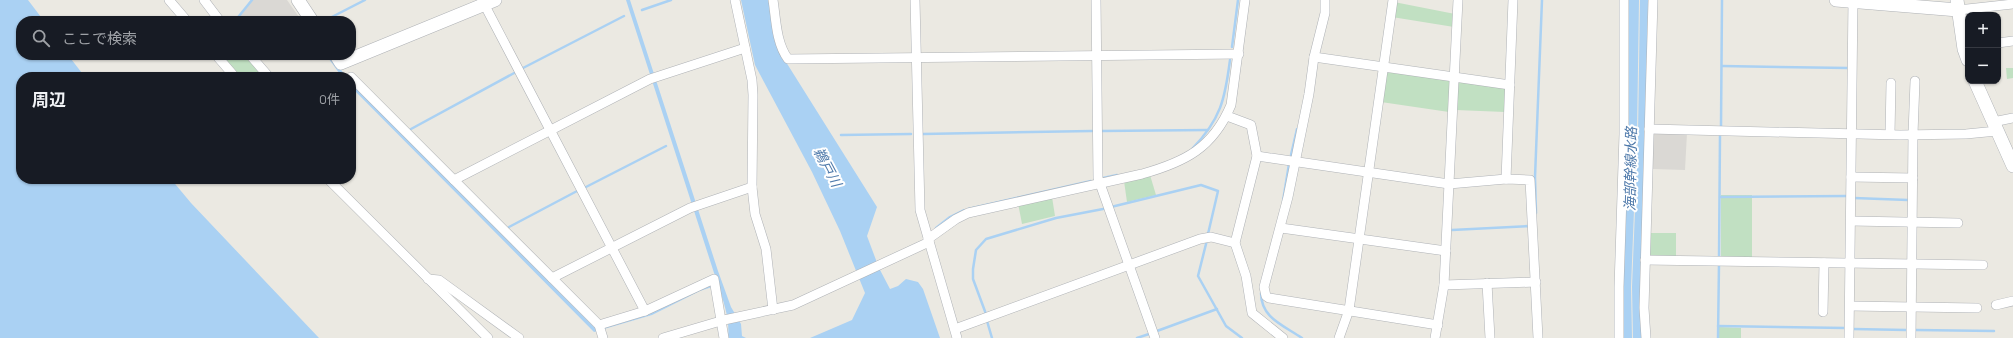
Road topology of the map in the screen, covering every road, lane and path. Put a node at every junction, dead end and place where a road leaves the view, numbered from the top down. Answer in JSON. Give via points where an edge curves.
{"nodes":[{"id":1,"x":169,"y":0,"type":"edge"},
{"id":2,"x":204,"y":0,"type":"edge"},
{"id":3,"x":298,"y":0,"type":"edge"},
{"id":4,"x":735,"y":0,"type":"edge"},
{"id":5,"x":773,"y":0,"type":"edge"},
{"id":6,"x":915,"y":0,"type":"edge"},
{"id":7,"x":1096,"y":0,"type":"edge"},
{"id":8,"x":1245,"y":0,"type":"edge"},
{"id":9,"x":1325,"y":0,"type":"edge"},
{"id":10,"x":1392,"y":0,"type":"edge"},
{"id":11,"x":1458,"y":0,"type":"edge"},
{"id":12,"x":1513,"y":0,"type":"edge"},
{"id":13,"x":1624,"y":0,"type":"edge"},
{"id":14,"x":1653,"y":0,"type":"edge"},
{"id":15,"x":1836,"y":0,"type":"edge"},
{"id":16,"x":1853,"y":1,"type":"edge"},
{"id":17,"x":487,"y":2,"type":"edge"},
{"id":18,"x":2013,"y":4,"type":"edge"},
{"id":19,"x":1957,"y":5,"type":"edge"},
{"id":20,"x":183,"y":16,"type":"edge"},
{"id":21,"x":216,"y":16,"type":"edge"},
{"id":22,"x":309,"y":16,"type":"edge"},
{"id":23,"x":2013,"y":41,"type":"edge"},
{"id":24,"x":2001,"y":43,"type":"edge"},
{"id":25,"x":745,"y":48,"type":"junction"},
{"id":26,"x":1966,"y":48,"type":"edge"},
{"id":27,"x":356,"y":52,"type":"edge"},
{"id":28,"x":1239,"y":54,"type":"junction"},
{"id":29,"x":1096,"y":55,"type":"junction"},
{"id":30,"x":916,"y":57,"type":"junction"},
{"id":31,"x":1314,"y":57,"type":"junction"},
{"id":32,"x":220,"y":60,"type":"edge"},
{"id":33,"x":255,"y":60,"type":"edge"},
{"id":34,"x":340,"y":60,"type":"edge"},
{"id":35,"x":1383,"y":68,"type":"junction"},
{"id":36,"x":231,"y":72,"type":"edge"},
{"id":37,"x":265,"y":72,"type":"edge"},
{"id":38,"x":348,"y":72,"type":"edge"},
{"id":39,"x":1454,"y":78,"type":"junction"},
{"id":40,"x":356,"y":82,"type":"edge"},
{"id":41,"x":1915,"y":82,"type":"dead end"},
{"id":42,"x":1891,"y":83,"type":"dead end"},
{"id":43,"x":1976,"y":84,"type":"edge"},
{"id":44,"x":1510,"y":86,"type":"junction"},
{"id":45,"x":1226,"y":116,"type":"junction"},
{"id":46,"x":2013,"y":118,"type":"edge"},
{"id":47,"x":1995,"y":126,"type":"junction"},
{"id":48,"x":1649,"y":129,"type":"junction"},
{"id":49,"x":550,"y":130,"type":"junction"},
{"id":50,"x":1852,"y":134,"type":"junction"},
{"id":51,"x":1890,"y":134,"type":"junction"},
{"id":52,"x":1913,"y":134,"type":"junction"},
{"id":53,"x":1257,"y":156,"type":"junction"},
{"id":54,"x":1295,"y":161,"type":"junction"},
{"id":55,"x":2013,"y":166,"type":"edge"},
{"id":56,"x":1368,"y":173,"type":"junction"},
{"id":57,"x":1851,"y":177,"type":"junction"},
{"id":58,"x":1913,"y":178,"type":"junction"},
{"id":59,"x":1506,"y":179,"type":"junction"},
{"id":60,"x":454,"y":180,"type":"junction"},
{"id":61,"x":1100,"y":183,"type":"junction"},
{"id":62,"x":333,"y":184,"type":"edge"},
{"id":63,"x":1449,"y":184,"type":"junction"},
{"id":64,"x":752,"y":187,"type":"junction"},
{"id":65,"x":1851,"y":221,"type":"junction"},
{"id":66,"x":1913,"y":221,"type":"junction"},
{"id":67,"x":1958,"y":223,"type":"dead end"},
{"id":68,"x":1281,"y":228,"type":"junction"},
{"id":69,"x":1359,"y":239,"type":"junction"},
{"id":70,"x":928,"y":241,"type":"junction"},
{"id":71,"x":1235,"y":243,"type":"junction"},
{"id":72,"x":612,"y":248,"type":"junction"},
{"id":73,"x":1446,"y":251,"type":"junction"},
{"id":74,"x":1645,"y":260,"type":"junction"},
{"id":75,"x":1824,"y":263,"type":"junction"},
{"id":76,"x":1850,"y":263,"type":"junction"},
{"id":77,"x":1912,"y":264,"type":"junction"},
{"id":78,"x":1129,"y":265,"type":"junction"},
{"id":79,"x":1982,"y":265,"type":"dead end"},
{"id":80,"x":552,"y":278,"type":"junction"},
{"id":81,"x":428,"y":279,"type":"junction"},
{"id":82,"x":1536,"y":282,"type":"junction"},
{"id":83,"x":1487,"y":283,"type":"junction"},
{"id":84,"x":1444,"y":285,"type":"junction"},
{"id":85,"x":2013,"y":301,"type":"edge"},
{"id":86,"x":1996,"y":305,"type":"dead end"},
{"id":87,"x":1850,"y":306,"type":"junction"},
{"id":88,"x":1912,"y":307,"type":"junction"},
{"id":89,"x":1977,"y":308,"type":"dead end"},
{"id":90,"x":773,"y":310,"type":"junction"},
{"id":91,"x":1349,"y":310,"type":"junction"},
{"id":92,"x":645,"y":311,"type":"junction"},
{"id":93,"x":1823,"y":312,"type":"dead end"},
{"id":94,"x":723,"y":320,"type":"junction"},
{"id":95,"x":1438,"y":325,"type":"junction"},
{"id":96,"x":601,"y":332,"type":"edge"},
{"id":97,"x":956,"y":333,"type":"edge"},
{"id":98,"x":488,"y":338,"type":"edge"},
{"id":99,"x":518,"y":338,"type":"edge"},
{"id":100,"x":663,"y":338,"type":"edge"},
{"id":101,"x":724,"y":338,"type":"edge"},
{"id":102,"x":1155,"y":338,"type":"edge"},
{"id":103,"x":1283,"y":338,"type":"edge"},
{"id":104,"x":1339,"y":338,"type":"edge"},
{"id":105,"x":1436,"y":338,"type":"edge"},
{"id":106,"x":1490,"y":338,"type":"edge"},
{"id":107,"x":1538,"y":338,"type":"edge"},
{"id":108,"x":1619,"y":338,"type":"edge"},
{"id":109,"x":1646,"y":338,"type":"edge"},
{"id":110,"x":1849,"y":338,"type":"edge"},
{"id":111,"x":1911,"y":338,"type":"edge"}],
"edges":[{"from":1,"to":20,"type":"street"},
{"from":2,"to":21,"type":"street"},
{"from":3,"to":22,"type":"street"},
{"from":4,"to":25,"type":"street"},
{"from":5,"to":30,"type":"street","via":[[780,41],[788,59]]},
{"from":6,"to":30,"type":"street"},
{"from":7,"to":29,"type":"street"},
{"from":8,"to":28,"type":"street"},
{"from":9,"to":31,"type":"street","via":[[1325,14]]},
{"from":10,"to":35,"type":"street"},
{"from":11,"to":39,"type":"street"},
{"from":12,"to":44,"type":"street"},
{"from":13,"to":108,"type":"street"},
{"from":14,"to":48,"type":"street"},
{"from":15,"to":16,"type":"street"},
{"from":16,"to":19,"type":"street"},
{"from":16,"to":50,"type":"street"},
{"from":17,"to":27,"type":"street"},
{"from":17,"to":49,"type":"street"},
{"from":18,"to":19,"type":"street"},
{"from":19,"to":26,"type":"street"},
{"from":23,"to":24,"type":"street"},
{"from":25,"to":49,"type":"street","via":[[654,78]]},
{"from":25,"to":64,"type":"street","via":[[753,95]]},
{"from":28,"to":29,"type":"street"},
{"from":28,"to":45,"type":"street","via":[[1231,105]]},
{"from":29,"to":30,"type":"street"},
{"from":29,"to":61,"type":"street"},
{"from":30,"to":70,"type":"street","via":[[918,198]]},
{"from":31,"to":35,"type":"street"},
{"from":31,"to":54,"type":"street"},
{"from":32,"to":36,"type":"street"},
{"from":33,"to":37,"type":"street"},
{"from":34,"to":38,"type":"street"},
{"from":35,"to":39,"type":"street"},
{"from":35,"to":56,"type":"street"},
{"from":39,"to":44,"type":"street"},
{"from":39,"to":63,"type":"street"},
{"from":40,"to":60,"type":"street"},
{"from":41,"to":52,"type":"street"},
{"from":42,"to":51,"type":"street"},
{"from":43,"to":47,"type":"street"},
{"from":44,"to":59,"type":"street"},
{"from":45,"to":53,"type":"street","via":[[1251,125]]},
{"from":45,"to":61,"type":"street","via":[[1212,136],[1186,159],[1142,174]]},
{"from":46,"to":47,"type":"street"},
{"from":47,"to":52,"type":"street","via":[[1966,134]]},
{"from":47,"to":55,"type":"street"},
{"from":48,"to":50,"type":"street"},
{"from":48,"to":74,"type":"street"},
{"from":49,"to":60,"type":"street"},
{"from":49,"to":72,"type":"street"},
{"from":50,"to":51,"type":"street"},
{"from":50,"to":57,"type":"street"},
{"from":51,"to":52,"type":"street"},
{"from":52,"to":58,"type":"street"},
{"from":53,"to":54,"type":"street"},
{"from":53,"to":71,"type":"street"},
{"from":54,"to":56,"type":"street"},
{"from":54,"to":68,"type":"street"},
{"from":56,"to":63,"type":"street"},
{"from":56,"to":69,"type":"street"},
{"from":57,"to":58,"type":"street"},
{"from":57,"to":65,"type":"street"},
{"from":58,"to":66,"type":"street"},
{"from":59,"to":63,"type":"street"},
{"from":59,"to":82,"type":"street","via":[[1530,180]]},
{"from":60,"to":80,"type":"street"},
{"from":61,"to":70,"type":"street","via":[[968,213]]},
{"from":61,"to":78,"type":"street"},
{"from":62,"to":81,"type":"street"},
{"from":63,"to":73,"type":"street"},
{"from":64,"to":72,"type":"street","via":[[695,206]]},
{"from":64,"to":90,"type":"street","via":[[755,214],[766,250]]},
{"from":65,"to":66,"type":"street"},
{"from":65,"to":76,"type":"street"},
{"from":66,"to":67,"type":"street"},
{"from":66,"to":77,"type":"street"},
{"from":68,"to":69,"type":"street"},
{"from":68,"to":91,"type":"street","via":[[1264,287],[1266,296]]},
{"from":69,"to":73,"type":"street"},
{"from":69,"to":91,"type":"street"},
{"from":70,"to":90,"type":"street","via":[[793,305]]},
{"from":70,"to":97,"type":"street"},
{"from":71,"to":78,"type":"street","via":[[1207,237]]},
{"from":71,"to":103,"type":"street","via":[[1246,276],[1252,313]]},
{"from":72,"to":80,"type":"street"},
{"from":72,"to":92,"type":"street"},
{"from":73,"to":84,"type":"street"},
{"from":74,"to":75,"type":"street"},
{"from":74,"to":109,"type":"street"},
{"from":75,"to":76,"type":"street"},
{"from":75,"to":93,"type":"street"},
{"from":76,"to":77,"type":"street"},
{"from":76,"to":87,"type":"street"},
{"from":77,"to":79,"type":"street"},
{"from":77,"to":88,"type":"street"},
{"from":78,"to":97,"type":"street"},
{"from":78,"to":102,"type":"street"},
{"from":80,"to":96,"type":"street"},
{"from":81,"to":98,"type":"street"},
{"from":81,"to":99,"type":"street","via":[[439,280]]},
{"from":82,"to":83,"type":"street"},
{"from":82,"to":107,"type":"street"},
{"from":83,"to":84,"type":"street"},
{"from":83,"to":106,"type":"street"},
{"from":84,"to":95,"type":"street"},
{"from":85,"to":86,"type":"street"},
{"from":87,"to":88,"type":"street"},
{"from":87,"to":110,"type":"street"},
{"from":88,"to":89,"type":"street"},
{"from":88,"to":111,"type":"street"},
{"from":90,"to":94,"type":"street"},
{"from":91,"to":95,"type":"street"},
{"from":91,"to":104,"type":"street"},
{"from":92,"to":94,"type":"street","via":[[714,279]]},
{"from":92,"to":96,"type":"street"},
{"from":94,"to":100,"type":"street"},
{"from":94,"to":101,"type":"street"},
{"from":95,"to":105,"type":"street"}]}
